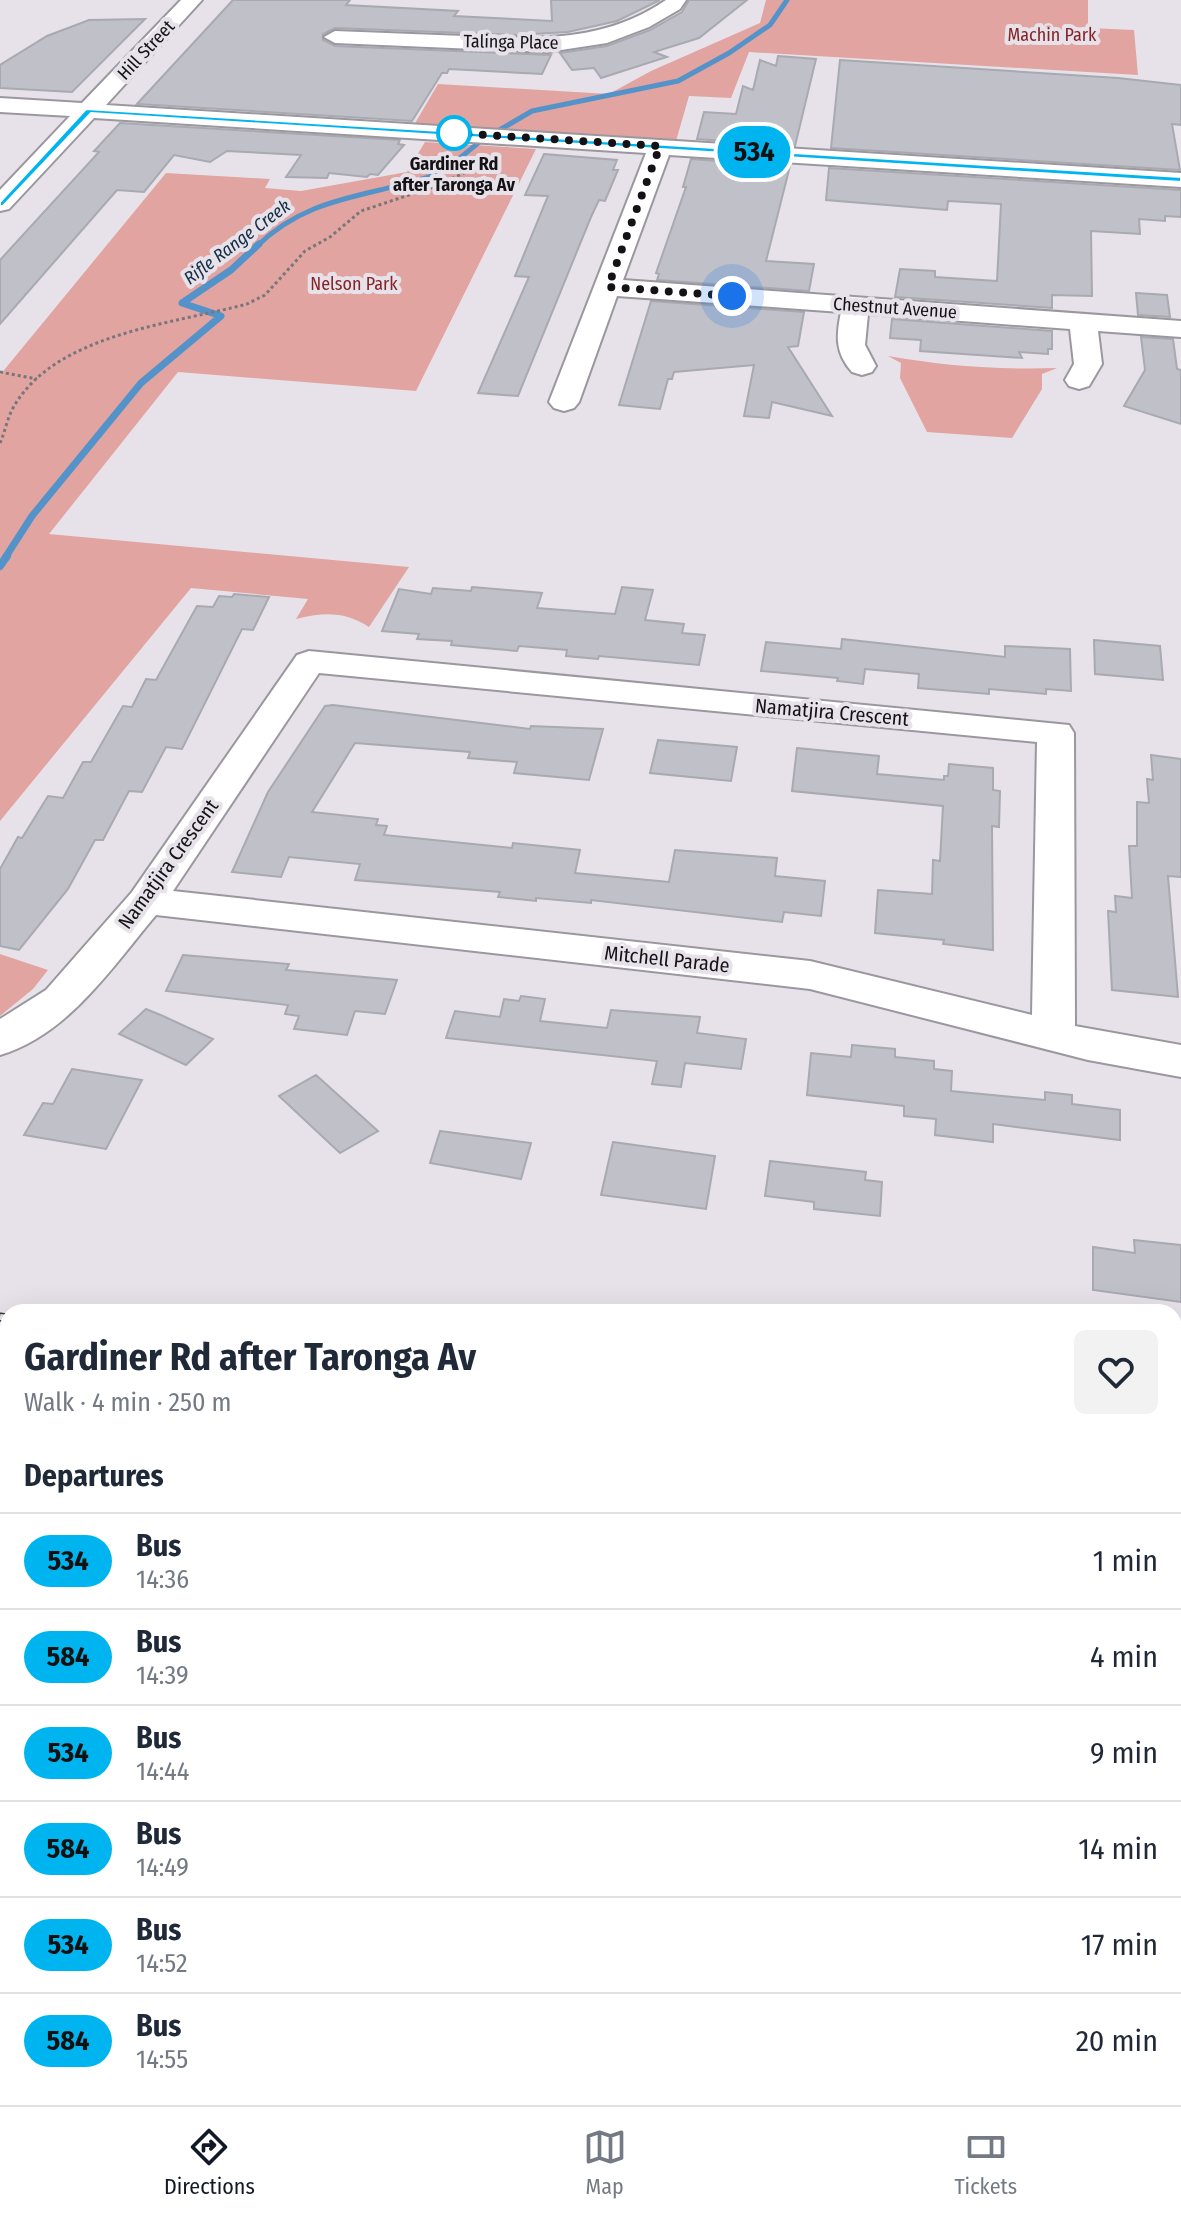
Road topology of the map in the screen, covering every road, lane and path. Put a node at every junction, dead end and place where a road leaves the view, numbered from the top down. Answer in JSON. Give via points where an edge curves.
{"nodes":[{"id":1,"x":192,"y":0,"type":"edge"},
{"id":2,"x":676,"y":0,"type":"edge"},
{"id":3,"x":335,"y":37,"type":"dead end"},
{"id":4,"x":0,"y":105,"type":"edge"},
{"id":5,"x":89,"y":110,"type":"junction"},
{"id":6,"x":525,"y":138,"type":"junction"},
{"id":7,"x":660,"y":146,"type":"junction"},
{"id":8,"x":1181,"y":180,"type":"edge"},
{"id":9,"x":0,"y":204,"type":"edge"},
{"id":10,"x":608,"y":287,"type":"junction"},
{"id":11,"x":856,"y":305,"type":"junction"},
{"id":12,"x":1083,"y":321,"type":"junction"},
{"id":13,"x":1181,"y":329,"type":"edge"},
{"id":14,"x":862,"y":366,"type":"dead end"},
{"id":15,"x":0,"y":372,"type":"edge"},
{"id":16,"x":37,"y":379,"type":"junction"},
{"id":17,"x":1079,"y":380,"type":"dead end"},
{"id":18,"x":564,"y":402,"type":"dead end"},
{"id":19,"x":0,"y":443,"type":"edge"},
{"id":20,"x":146,"y":901,"type":"junction"},
{"id":21,"x":1053,"y":1034,"type":"junction"},
{"id":22,"x":0,"y":1040,"type":"edge"},
{"id":23,"x":1181,"y":1061,"type":"edge"}],
"edges":[{"from":1,"to":5,"type":"street","name":"Hill Street"},
{"from":2,"to":3,"type":"street","name":"Talinga Place","via":[[642,23],[600,39],[548,46]]},
{"from":4,"to":5,"type":"street"},
{"from":5,"to":6,"type":"street"},
{"from":5,"to":9,"type":"street","name":"Hill Street"},
{"from":6,"to":7,"type":"street"},
{"from":6,"to":16,"type":"path","via":[[508,153],[465,174],[361,211],[305,251],[265,295],[230,310],[127,333],[80,350]]},
{"from":7,"to":8,"type":"street"},
{"from":7,"to":10,"type":"street"},
{"from":10,"to":11,"type":"street","name":"Chestnut Avenue"},
{"from":10,"to":18,"type":"street"},
{"from":11,"to":12,"type":"street","name":"Chestnut Avenue"},
{"from":11,"to":14,"type":"street","via":[[850,344]]},
{"from":12,"to":13,"type":"street","name":"Chestnut Avenue"},
{"from":12,"to":17,"type":"street","via":[[1088,364]]},
{"from":15,"to":16,"type":"path"},
{"from":16,"to":19,"type":"path","via":[[13,409]]},
{"from":20,"to":21,"type":"street","name":"Mitchell Parade","via":[[810,975]]},
{"from":20,"to":21,"type":"street","name":"Namatjira Crescent","via":[[316,651],[1056,733]]},
{"from":20,"to":22,"type":"street","name":"Namatjira Crescent","via":[[61,1000]]},
{"from":21,"to":23,"type":"street","name":"Mitchell Parade","via":[[1133,1055]]}]}
